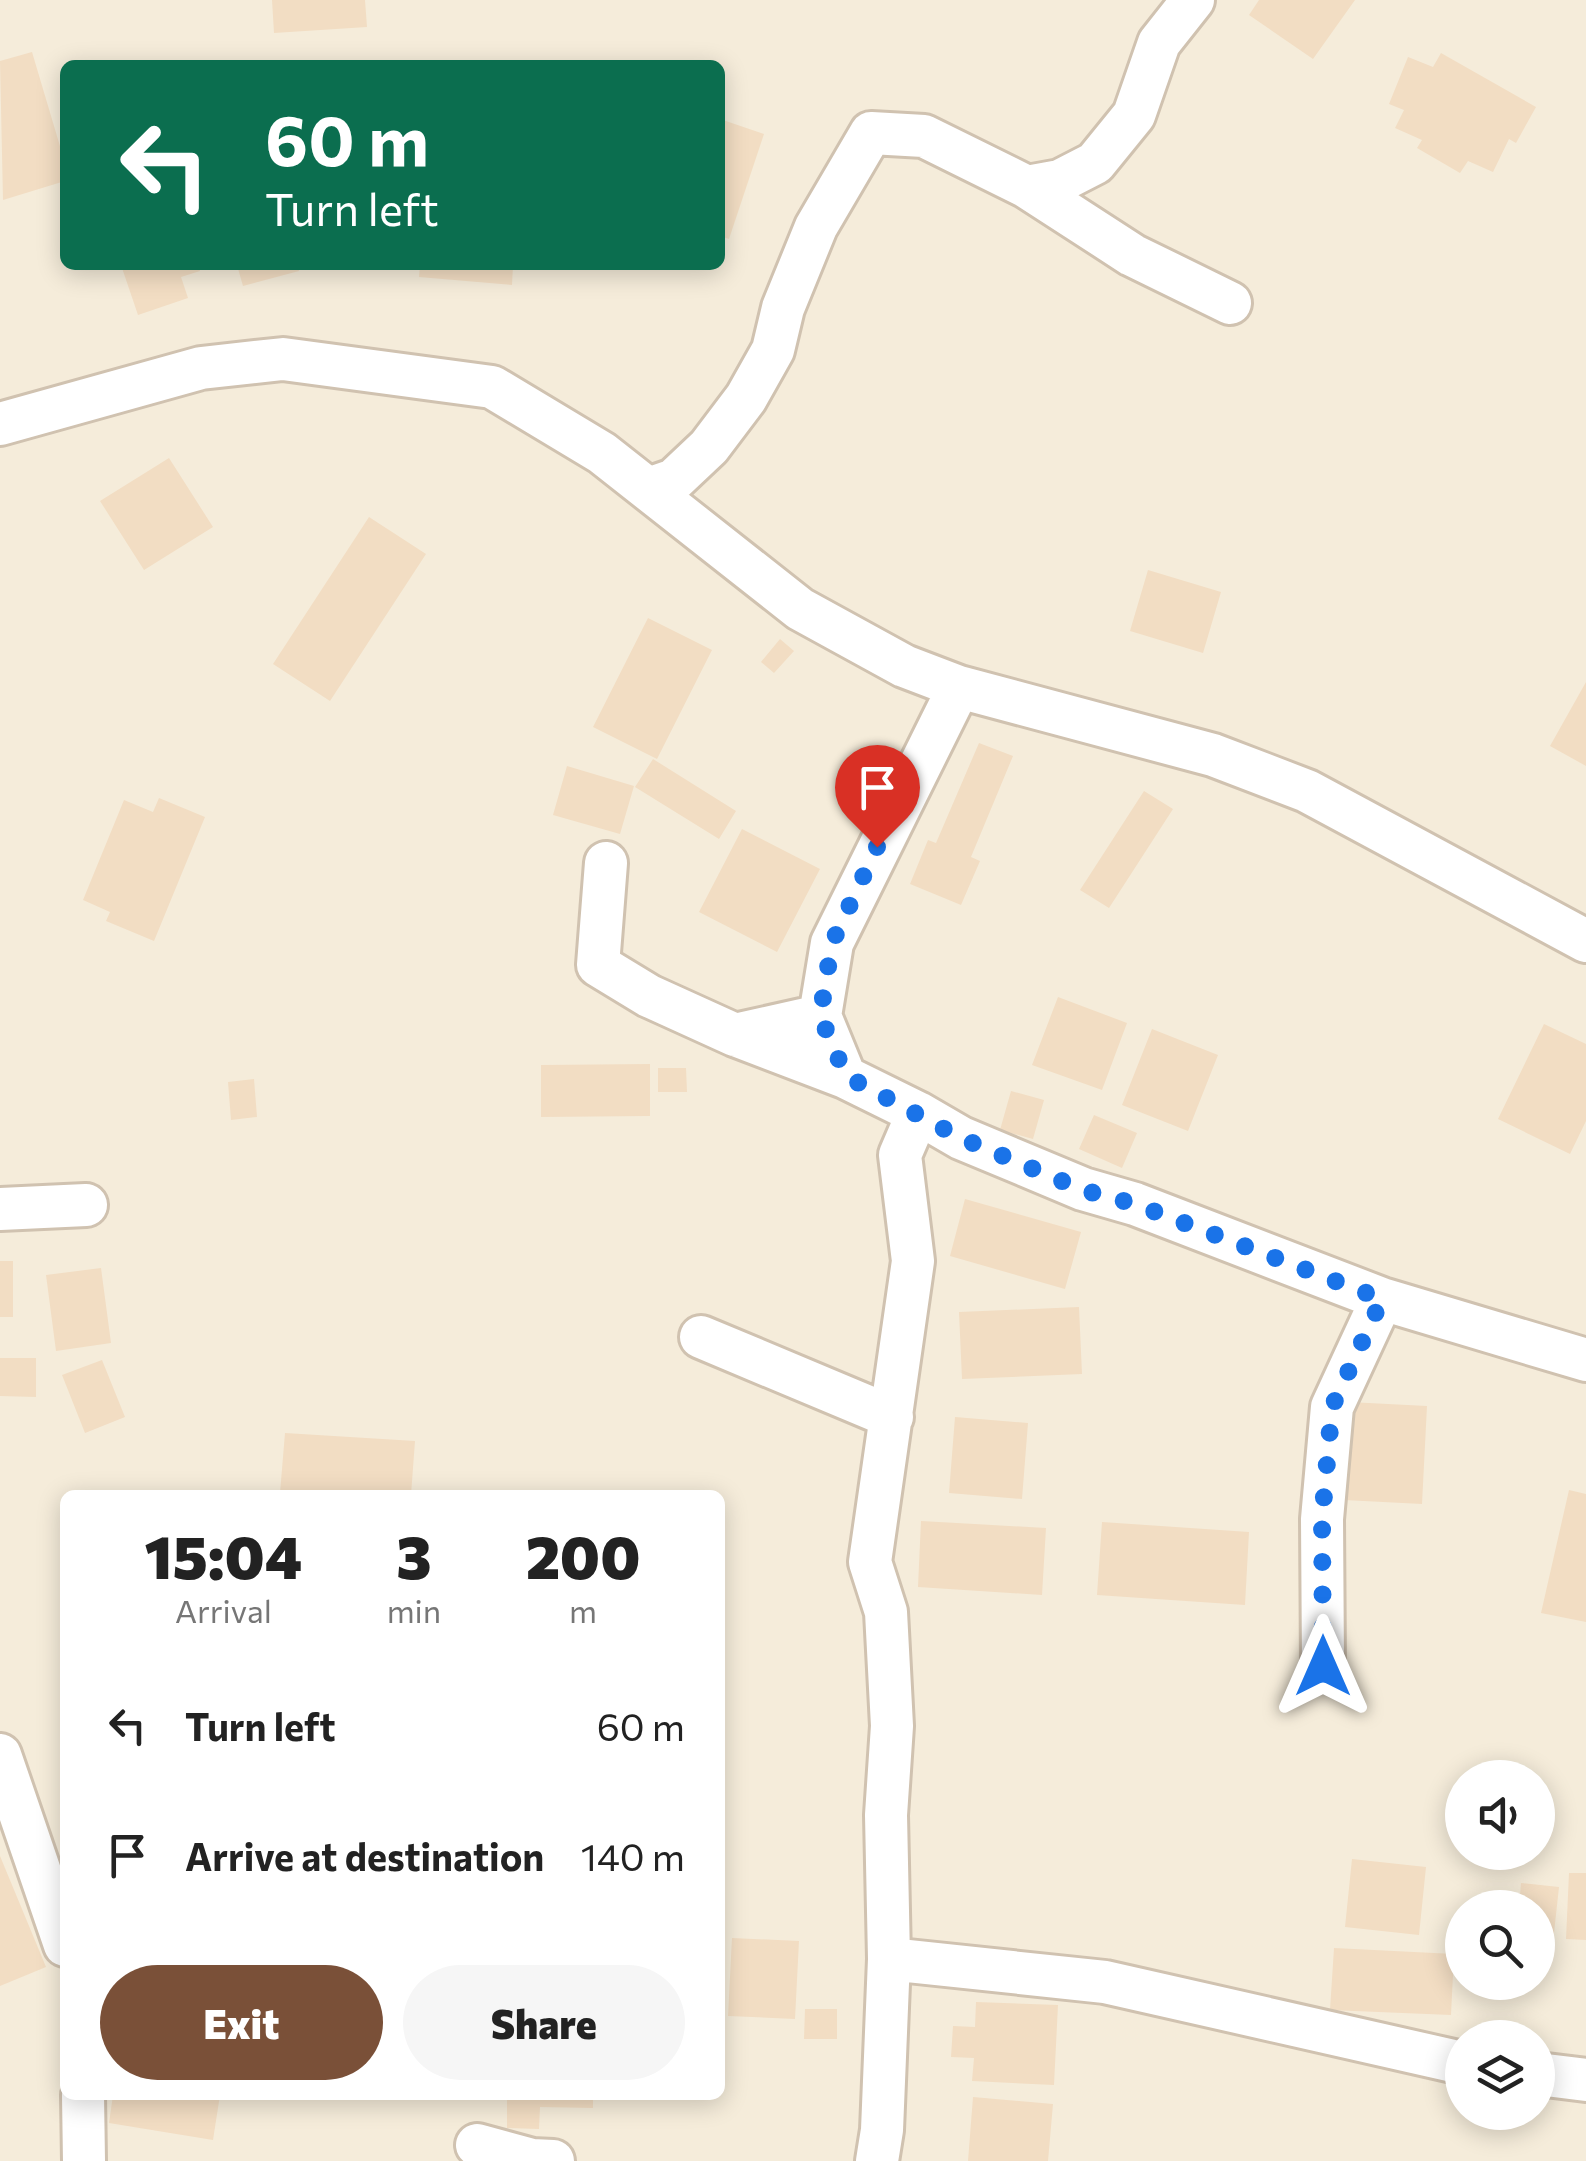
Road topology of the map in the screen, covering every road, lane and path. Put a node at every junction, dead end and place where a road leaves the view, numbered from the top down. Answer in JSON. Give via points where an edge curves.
{"nodes":[{"id":1,"x":1193,"y":0,"type":"edge"},
{"id":2,"x":1027,"y":186,"type":"junction"},
{"id":3,"x":1230,"y":303,"type":"dead end"},
{"id":4,"x":0,"y":424,"type":"edge"},
{"id":5,"x":648,"y":490,"type":"junction"},
{"id":6,"x":959,"y":687,"type":"junction"},
{"id":7,"x":606,"y":863,"type":"dead end"},
{"id":8,"x":1586,"y":941,"type":"edge"},
{"id":9,"x":820,"y":1016,"type":"junction"},
{"id":10,"x":735,"y":1035,"type":"junction"},
{"id":11,"x":846,"y":1076,"type":"junction"},
{"id":12,"x":918,"y":1113,"type":"junction"},
{"id":13,"x":86,"y":1205,"type":"dead end"},
{"id":14,"x":0,"y":1209,"type":"edge"},
{"id":15,"x":1382,"y":1299,"type":"junction"},
{"id":16,"x":701,"y":1336,"type":"dead end"},
{"id":17,"x":1586,"y":1360,"type":"edge"},
{"id":18,"x":892,"y":1417,"type":"junction"},
{"id":19,"x":1323,"y":1666,"type":"dead end"},
{"id":20,"x":0,"y":1755,"type":"edge"},
{"id":21,"x":60,"y":1930,"type":"edge"},
{"id":22,"x":889,"y":1959,"type":"junction"},
{"id":23,"x":1445,"y":2059,"type":"edge"},
{"id":24,"x":1555,"y":2076,"type":"edge"},
{"id":25,"x":1586,"y":2080,"type":"edge"},
{"id":26,"x":83,"y":2100,"type":"edge"},
{"id":27,"x":478,"y":2145,"type":"dead end"},
{"id":28,"x":84,"y":2161,"type":"edge"},
{"id":29,"x":553,"y":2161,"type":"edge"},
{"id":30,"x":876,"y":2161,"type":"edge"}],
"edges":[{"from":1,"to":2,"type":"street","via":[[1159,43],[1134,115],[1095,163],[1060,181]]},
{"from":2,"to":3,"type":"street","via":[[1132,255]]},
{"from":2,"to":5,"type":"street","via":[[924,136],[871,133],[816,227],[773,350],[746,398],[709,448],[674,480]]},
{"from":4,"to":5,"type":"street","via":[[201,368],[282,359],[492,387],[602,453]]},
{"from":5,"to":6,"type":"street","via":[[800,608],[904,666]]},
{"from":6,"to":8,"type":"street","via":[[1213,755],[1307,791]]},
{"from":6,"to":9,"type":"street","via":[[832,943]]},
{"from":7,"to":10,"type":"street","via":[[598,965]]},
{"from":9,"to":10,"type":"street"},
{"from":9,"to":11,"type":"street"},
{"from":10,"to":11,"type":"street"},
{"from":11,"to":12,"type":"street"},
{"from":12,"to":15,"type":"street","via":[[1083,1190]]},
{"from":12,"to":18,"type":"street","via":[[900,1155],[913,1261]]},
{"from":13,"to":14,"type":"street"},
{"from":15,"to":17,"type":"street"},
{"from":15,"to":19,"type":"street","via":[[1332,1407],[1322,1518]]},
{"from":16,"to":18,"type":"street"},
{"from":18,"to":22,"type":"street","via":[[870,1562],[886,1612],[892,1726]]},
{"from":20,"to":21,"type":"street"},
{"from":22,"to":23,"type":"street","via":[[1104,1982]]},
{"from":22,"to":30,"type":"street"},
{"from":24,"to":25,"type":"street"},
{"from":26,"to":28,"type":"street"},
{"from":27,"to":29,"type":"street"}]}
